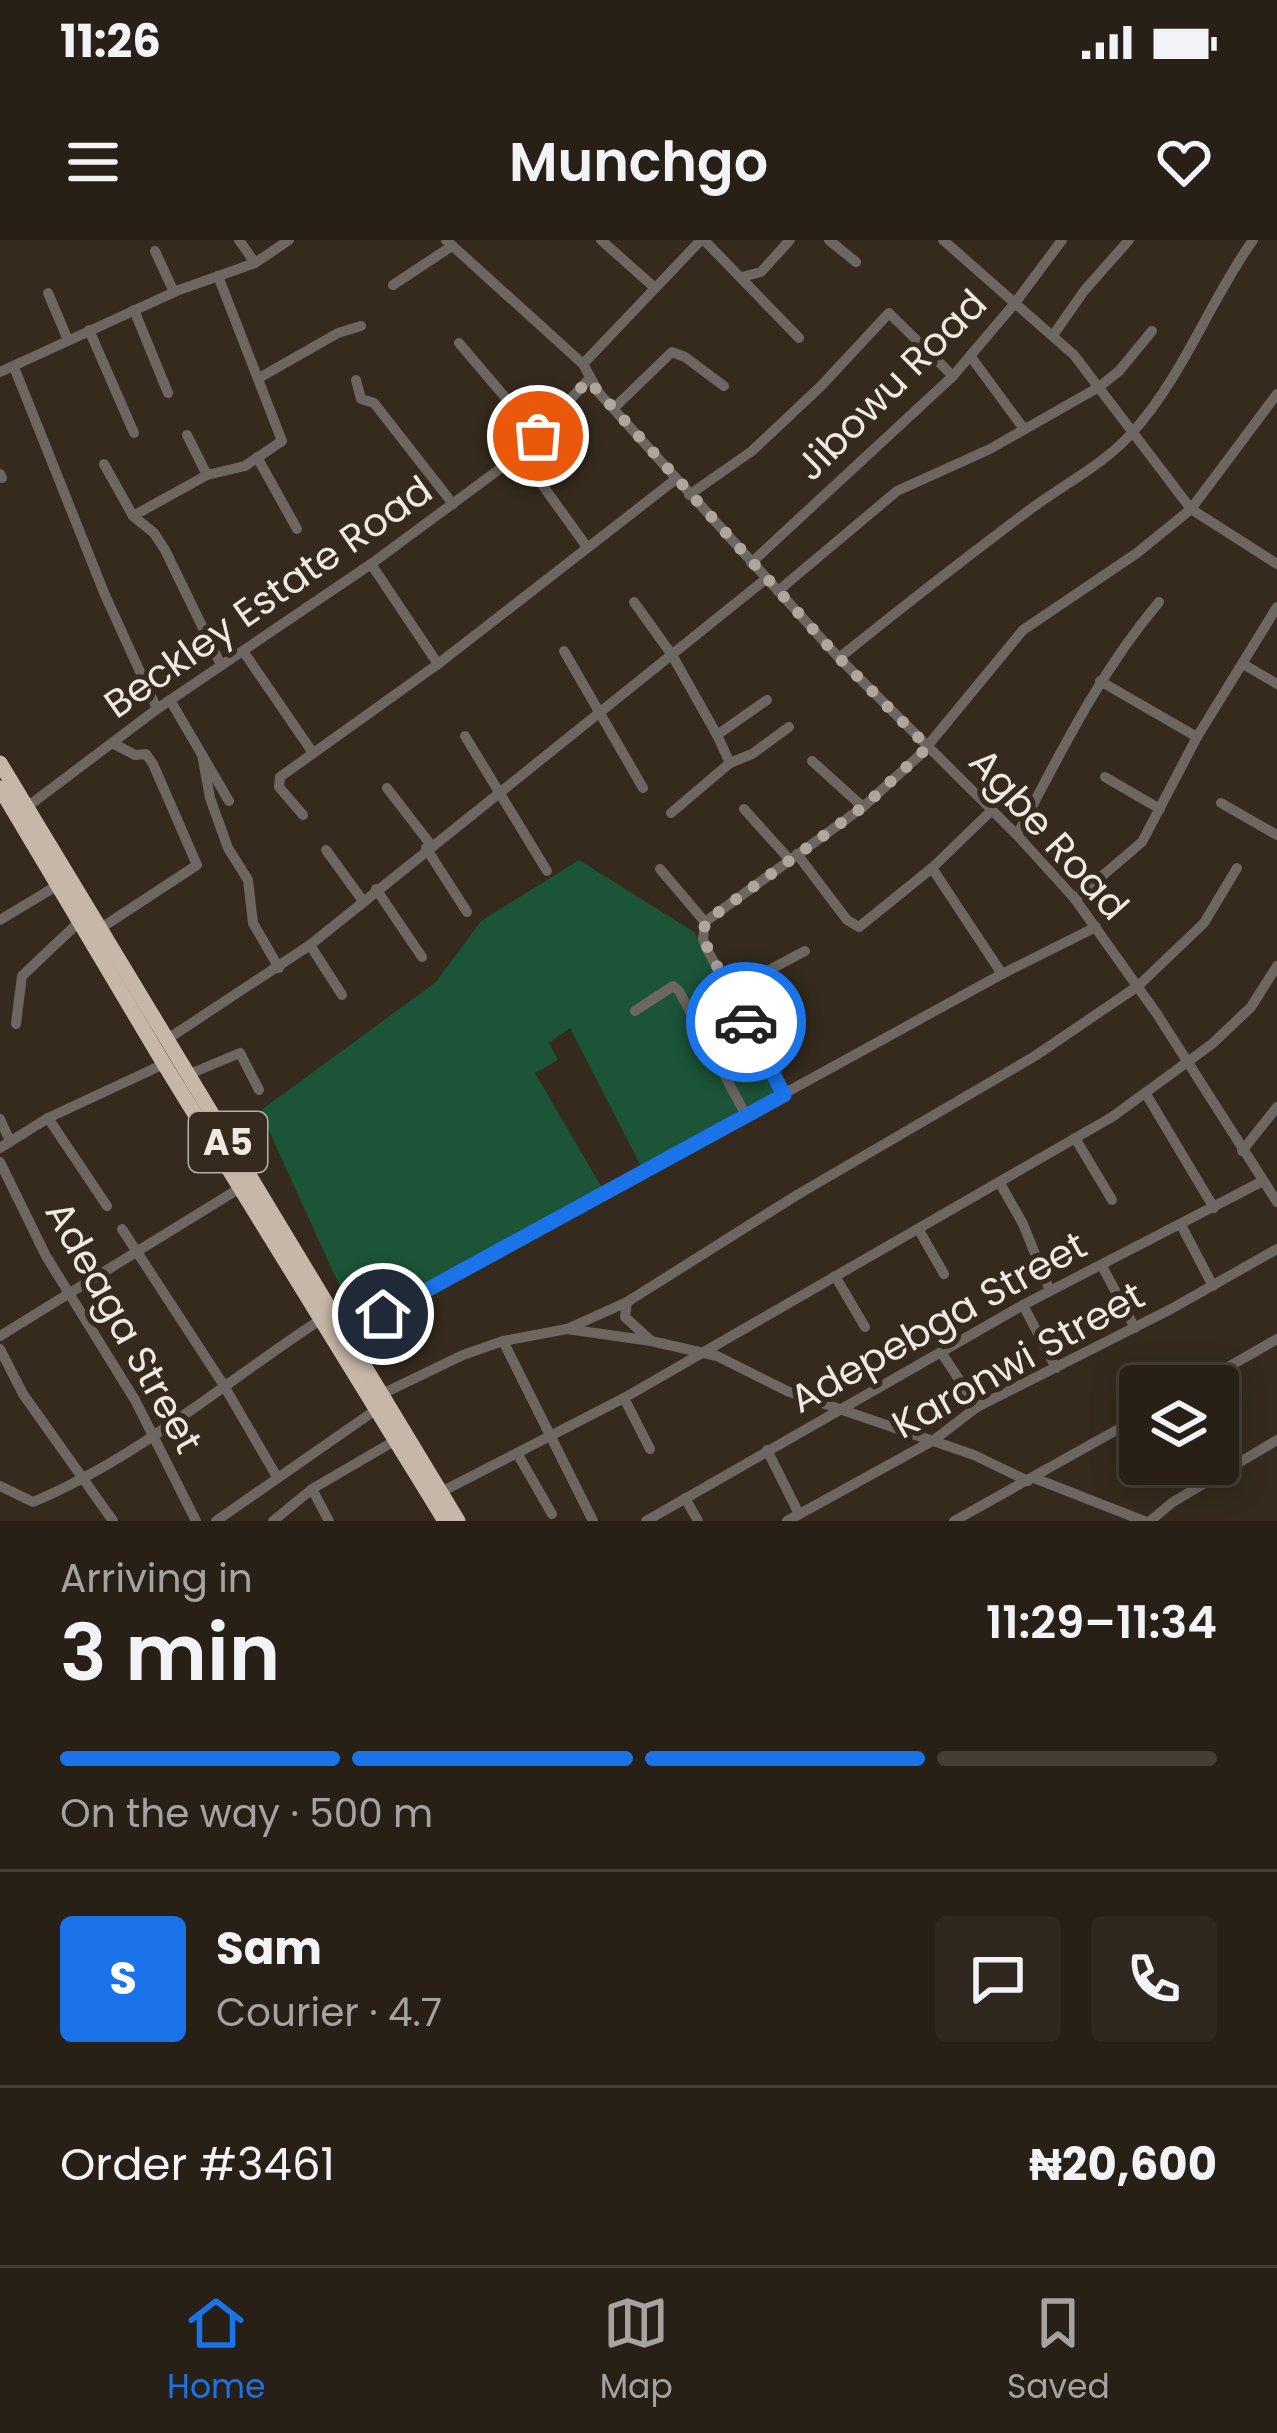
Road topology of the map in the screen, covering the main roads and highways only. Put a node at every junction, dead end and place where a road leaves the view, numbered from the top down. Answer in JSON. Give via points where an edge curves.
{"nodes":[{"id":1,"x":0,"y":763,"type":"edge"},
{"id":2,"x":1,"y":793,"type":"edge"},
{"id":3,"x":379,"y":1401,"type":"junction"},
{"id":4,"x":445,"y":1521,"type":"edge"},
{"id":5,"x":458,"y":1521,"type":"edge"}],
"edges":[{"from":1,"to":3,"type":"highway","number":"A5"},
{"from":2,"to":3,"type":"highway","number":"A5","via":[[320,1320]]},
{"from":3,"to":4,"type":"highway","number":"A5"},
{"from":3,"to":5,"type":"highway","number":"A5"}]}
